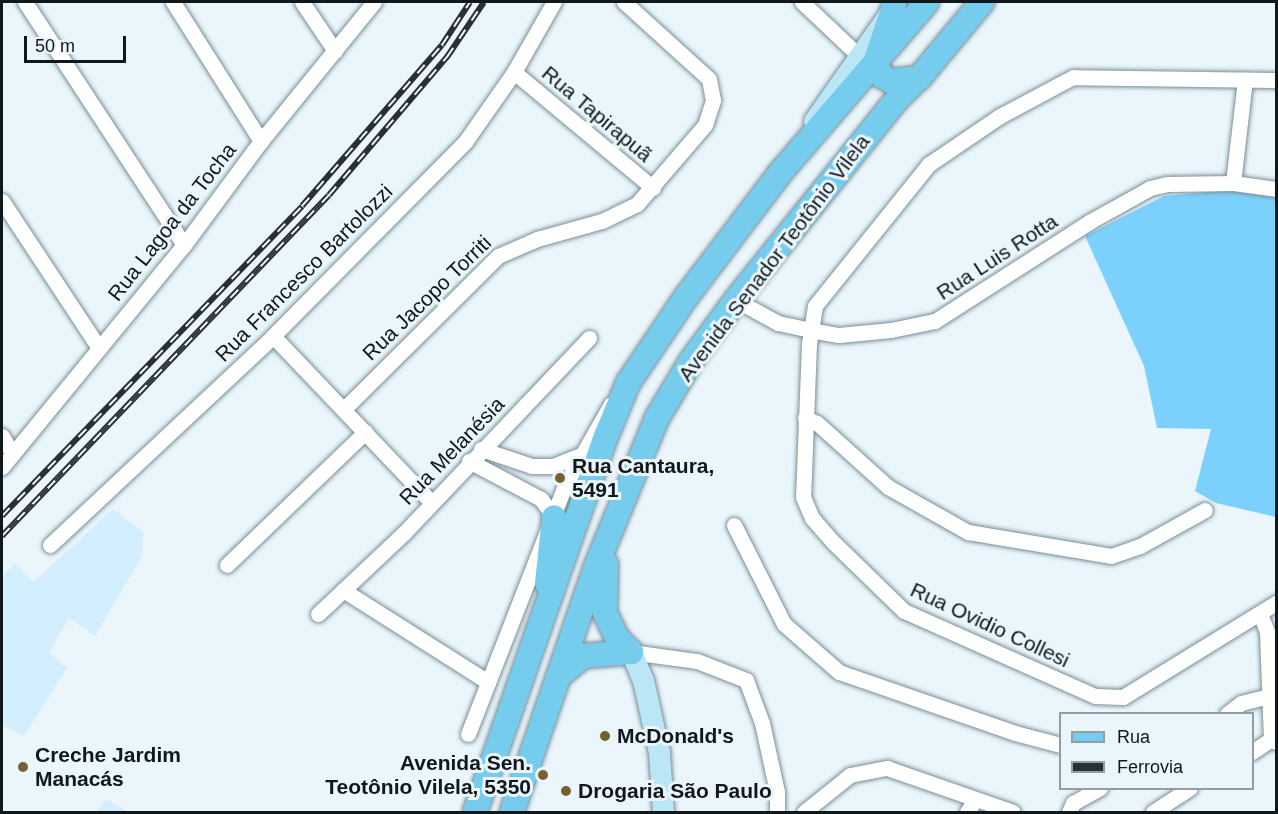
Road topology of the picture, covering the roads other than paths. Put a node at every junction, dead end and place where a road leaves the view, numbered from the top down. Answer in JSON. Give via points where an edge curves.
{"nodes":[{"id":1,"x":24,"y":2,"type":"edge"},
{"id":2,"x":173,"y":2,"type":"edge"},
{"id":3,"x":302,"y":2,"type":"edge"},
{"id":4,"x":374,"y":2,"type":"edge"},
{"id":5,"x":554,"y":2,"type":"edge"},
{"id":6,"x":624,"y":2,"type":"edge"},
{"id":7,"x":802,"y":2,"type":"edge"},
{"id":8,"x":927,"y":2,"type":"edge"},
{"id":9,"x":982,"y":2,"type":"edge"},
{"id":10,"x":896,"y":4,"type":"edge"},
{"id":11,"x":335,"y":51,"type":"junction"},
{"id":12,"x":866,"y":59,"type":"junction"},
{"id":13,"x":514,"y":72,"type":"junction"},
{"id":14,"x":919,"y":78,"type":"junction"},
{"id":15,"x":1245,"y":80,"type":"junction"},
{"id":16,"x":1276,"y":80,"type":"edge"},
{"id":17,"x":261,"y":141,"type":"junction"},
{"id":18,"x":1233,"y":183,"type":"junction"},
{"id":19,"x":653,"y":188,"type":"junction"},
{"id":20,"x":1276,"y":189,"type":"edge"},
{"id":21,"x":2,"y":201,"type":"edge"},
{"id":22,"x":184,"y":245,"type":"junction"},
{"id":23,"x":736,"y":300,"type":"junction"},
{"id":24,"x":810,"y":330,"type":"junction"},
{"id":25,"x":273,"y":336,"type":"junction"},
{"id":26,"x":589,"y":338,"type":"dead end"},
{"id":27,"x":99,"y":348,"type":"junction"},
{"id":28,"x":628,"y":382,"type":"junction"},
{"id":29,"x":344,"y":409,"type":"junction"},
{"id":30,"x":805,"y":418,"type":"junction"},
{"id":31,"x":365,"y":432,"type":"junction"},
{"id":32,"x":2,"y":436,"type":"edge"},
{"id":33,"x":481,"y":449,"type":"junction"},
{"id":34,"x":13,"y":454,"type":"junction"},
{"id":35,"x":580,"y":455,"type":"junction"},
{"id":36,"x":469,"y":461,"type":"junction"},
{"id":37,"x":2,"y":466,"type":"edge"},
{"id":38,"x":431,"y":502,"type":"junction"},
{"id":39,"x":1204,"y":510,"type":"dead end"},
{"id":40,"x":554,"y":517,"type":"junction"},
{"id":41,"x":612,"y":524,"type":"junction"},
{"id":42,"x":734,"y":525,"type":"dead end"},
{"id":43,"x":50,"y":545,"type":"dead end"},
{"id":44,"x":556,"y":562,"type":"junction"},
{"id":45,"x":227,"y":565,"type":"dead end"},
{"id":46,"x":595,"y":569,"type":"junction"},
{"id":47,"x":343,"y":590,"type":"junction"},
{"id":48,"x":1276,"y":603,"type":"edge"},
{"id":49,"x":318,"y":614,"type":"dead end"},
{"id":50,"x":1260,"y":614,"type":"junction"},
{"id":51,"x":543,"y":624,"type":"junction"},
{"id":52,"x":575,"y":624,"type":"junction"},
{"id":53,"x":624,"y":645,"type":"junction"},
{"id":54,"x":558,"y":677,"type":"junction"},
{"id":55,"x":488,"y":682,"type":"junction"},
{"id":56,"x":1274,"y":695,"type":"edge"},
{"id":57,"x":1230,"y":712,"type":"edge"},
{"id":58,"x":468,"y":734,"type":"dead end"},
{"id":59,"x":1274,"y":740,"type":"edge"},
{"id":60,"x":1059,"y":745,"type":"edge"},
{"id":61,"x":1254,"y":751,"type":"edge"},
{"id":62,"x":1098,"y":790,"type":"edge"},
{"id":63,"x":1188,"y":790,"type":"edge"},
{"id":64,"x":971,"y":806,"type":"edge"},
{"id":65,"x":475,"y":813,"type":"edge"},
{"id":66,"x":512,"y":813,"type":"edge"},
{"id":67,"x":663,"y":813,"type":"edge"},
{"id":68,"x":777,"y":813,"type":"edge"},
{"id":69,"x":804,"y":813,"type":"edge"},
{"id":70,"x":1013,"y":813,"type":"edge"},
{"id":71,"x":1069,"y":813,"type":"edge"},
{"id":72,"x":1153,"y":813,"type":"edge"}],
"edges":[{"from":1,"to":22,"type":"street"},
{"from":2,"to":17,"type":"street"},
{"from":3,"to":11,"type":"street"},
{"from":4,"to":11,"type":"street","name":"Rua Lagoa da Tocha"},
{"from":5,"to":13,"type":"street","name":"Rua Francesco Bartolozzi"},
{"from":6,"to":19,"type":"street","name":"Rua Jacopo Torriti","via":[[704,71],[713,93],[705,125]]},
{"from":7,"to":12,"type":"street"},
{"from":8,"to":12,"type":"main road","name":"Avenida Senador Teotônio Vilela"},
{"from":9,"to":14,"type":"main road","name":"Avenida Senador Teotônio Vilela"},
{"from":10,"to":12,"type":"main road"},
{"from":11,"to":17,"type":"street","name":"Rua Lagoa da Tocha"},
{"from":12,"to":14,"type":"main road","via":[[891,81]]},
{"from":12,"to":28,"type":"main road","name":"Avenida Senador Teotônio Vilela","via":[[686,297]]},
{"from":13,"to":19,"type":"street","name":"Rua Tapirapuã"},
{"from":13,"to":25,"type":"street","name":"Rua Francesco Bartolozzi","via":[[465,142]]},
{"from":14,"to":23,"type":"main road","name":"Avenida Senador Teotônio Vilela","via":[[897,99]]},
{"from":15,"to":16,"type":"street","name":"Rua Ovidio Collesi"},
{"from":15,"to":18,"type":"street"},
{"from":15,"to":24,"type":"street","name":"Rua Ovidio Collesi","via":[[1086,75],[1063,80],[1019,105],[929,164],[818,298]]},
{"from":17,"to":22,"type":"street","name":"Rua Lagoa da Tocha"},
{"from":18,"to":20,"type":"street","name":"Rua Luis Rotta"},
{"from":18,"to":24,"type":"street","name":"Rua Luis Rotta","via":[[1150,188],[1089,222],[935,321],[862,333]]},
{"from":19,"to":29,"type":"street","name":"Rua Jacopo Torriti","via":[[637,204],[603,221],[508,248]]},
{"from":21,"to":27,"type":"street"},
{"from":22,"to":27,"type":"street","name":"Rua Lagoa da Tocha"},
{"from":23,"to":24,"type":"street","name":"Rua Luis Rotta","via":[[778,323]]},
{"from":23,"to":41,"type":"main road","name":"Avenida Senador Teotônio Vilela","via":[[691,361],[657,418]]},
{"from":24,"to":30,"type":"street","name":"Rua Ovidio Collesi"},
{"from":25,"to":29,"type":"street"},
{"from":25,"to":43,"type":"street","name":"Rua Francesco Bartolozzi"},
{"from":26,"to":33,"type":"street","name":"Rua Melanésia"},
{"from":27,"to":34,"type":"street","name":"Rua Lagoa da Tocha"},
{"from":28,"to":35,"type":"street"},
{"from":28,"to":44,"type":"main road","name":"Avenida Senador Teotônio Vilela"},
{"from":29,"to":31,"type":"street"},
{"from":30,"to":39,"type":"street","via":[[817,423],[895,491],[969,532],[1111,556],[1140,546]]},
{"from":30,"to":50,"type":"street","name":"Rua Ovidio Collesi","via":[[804,504],[834,543],[889,599],[937,628],[1083,692],[1123,697]]},
{"from":31,"to":38,"type":"street"},
{"from":31,"to":45,"type":"street"},
{"from":32,"to":34,"type":"street"},
{"from":33,"to":35,"type":"street","via":[[532,466],[553,466]]},
{"from":33,"to":36,"type":"street","name":"Rua Melanésia"},
{"from":34,"to":37,"type":"street","name":"Rua Lagoa da Tocha"},
{"from":35,"to":40,"type":"street"},
{"from":36,"to":38,"type":"street","name":"Rua Melanésia"},
{"from":36,"to":40,"type":"street","via":[[541,499]]},
{"from":38,"to":47,"type":"street","name":"Rua Melanésia"},
{"from":40,"to":44,"type":"main road"},
{"from":40,"to":55,"type":"street"},
{"from":41,"to":46,"type":"main road","name":"Avenida Senador Teotônio Vilela"},
{"from":41,"to":53,"type":"main road","via":[[603,603]]},
{"from":42,"to":60,"type":"street","via":[[783,621],[839,672]]},
{"from":44,"to":46,"type":"main road"},
{"from":44,"to":51,"type":"main road"},
{"from":46,"to":52,"type":"main road","name":"Avenida Senador Teotônio Vilela"},
{"from":47,"to":49,"type":"street","name":"Rua Melanésia"},
{"from":47,"to":55,"type":"street"},
{"from":48,"to":50,"type":"street","name":"Rua Ovidio Collesi"},
{"from":50,"to":56,"type":"street","via":[[1267,631]]},
{"from":51,"to":52,"type":"main road"},
{"from":51,"to":65,"type":"main road"},
{"from":52,"to":53,"type":"main road"},
{"from":52,"to":54,"type":"main road","name":"Avenida Senador Teotônio Vilela"},
{"from":53,"to":54,"type":"main road","via":[[583,656]]},
{"from":53,"to":67,"type":"street","via":[[643,680],[659,752]]},
{"from":53,"to":68,"type":"street","via":[[697,661],[746,680],[762,723],[777,792]]},
{"from":54,"to":66,"type":"main road","name":"Avenida Senador Teotônio Vilela"},
{"from":55,"to":58,"type":"street"},
{"from":56,"to":57,"type":"street","via":[[1241,704]]},
{"from":56,"to":59,"type":"street"},
{"from":59,"to":61,"type":"street"},
{"from":62,"to":71,"type":"street","via":[[1073,803]]},
{"from":63,"to":72,"type":"street"},
{"from":64,"to":69,"type":"street","via":[[887,768],[876,768],[840,782]]},
{"from":64,"to":70,"type":"street"}]}
